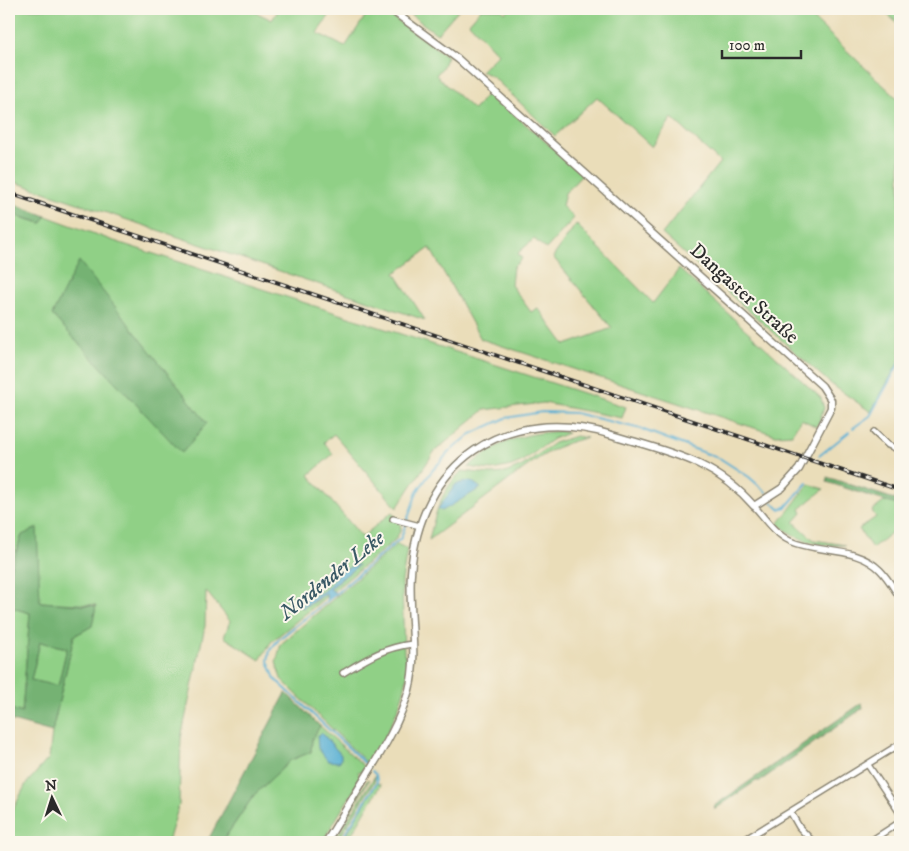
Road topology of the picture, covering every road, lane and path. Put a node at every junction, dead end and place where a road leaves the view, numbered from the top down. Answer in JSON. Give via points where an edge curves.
{"nodes":[{"id":1,"x":390,"y":9,"type":"edge"},
{"id":2,"x":874,"y":432,"type":"dead end"},
{"id":3,"x":900,"y":450,"type":"edge"},
{"id":4,"x":754,"y":506,"type":"junction"},
{"id":5,"x":393,"y":519,"type":"dead end"},
{"id":6,"x":420,"y":526,"type":"junction"},
{"id":7,"x":900,"y":598,"type":"edge"},
{"id":8,"x":412,"y":644,"type":"junction"},
{"id":9,"x":343,"y":673,"type":"dead end"},
{"id":10,"x":900,"y":744,"type":"edge"},
{"id":11,"x":868,"y":765,"type":"junction"},
{"id":12,"x":791,"y":813,"type":"junction"},
{"id":13,"x":900,"y":813,"type":"edge"},
{"id":14,"x":900,"y":822,"type":"edge"},
{"id":15,"x":326,"y":842,"type":"edge"},
{"id":16,"x":741,"y":842,"type":"edge"},
{"id":17,"x":813,"y":842,"type":"edge"},
{"id":18,"x":869,"y":842,"type":"edge"}],
"edges":[{"from":1,"to":4,"type":"street","name":"Dangaster Straße","via":[[478,77],[822,386],[831,400],[831,408],[799,470],[775,493]]},
{"from":2,"to":3,"type":"street","via":[[888,445]]},
{"from":4,"to":6,"type":"street","via":[[720,475],[686,458],[578,427],[544,426],[512,432],[468,455],[434,494]]},
{"from":4,"to":7,"type":"street","via":[[774,529],[790,541],[866,559],[879,569]]},
{"from":5,"to":6,"type":"street"},
{"from":6,"to":8,"type":"street","via":[[410,573]]},
{"from":8,"to":9,"type":"street","via":[[378,652]]},
{"from":8,"to":15,"type":"street","via":[[412,673],[405,703],[393,731]]},
{"from":10,"to":11,"type":"street"},
{"from":11,"to":12,"type":"street"},
{"from":11,"to":13,"type":"street"},
{"from":12,"to":16,"type":"street"},
{"from":12,"to":17,"type":"street"},
{"from":14,"to":18,"type":"street"}]}
